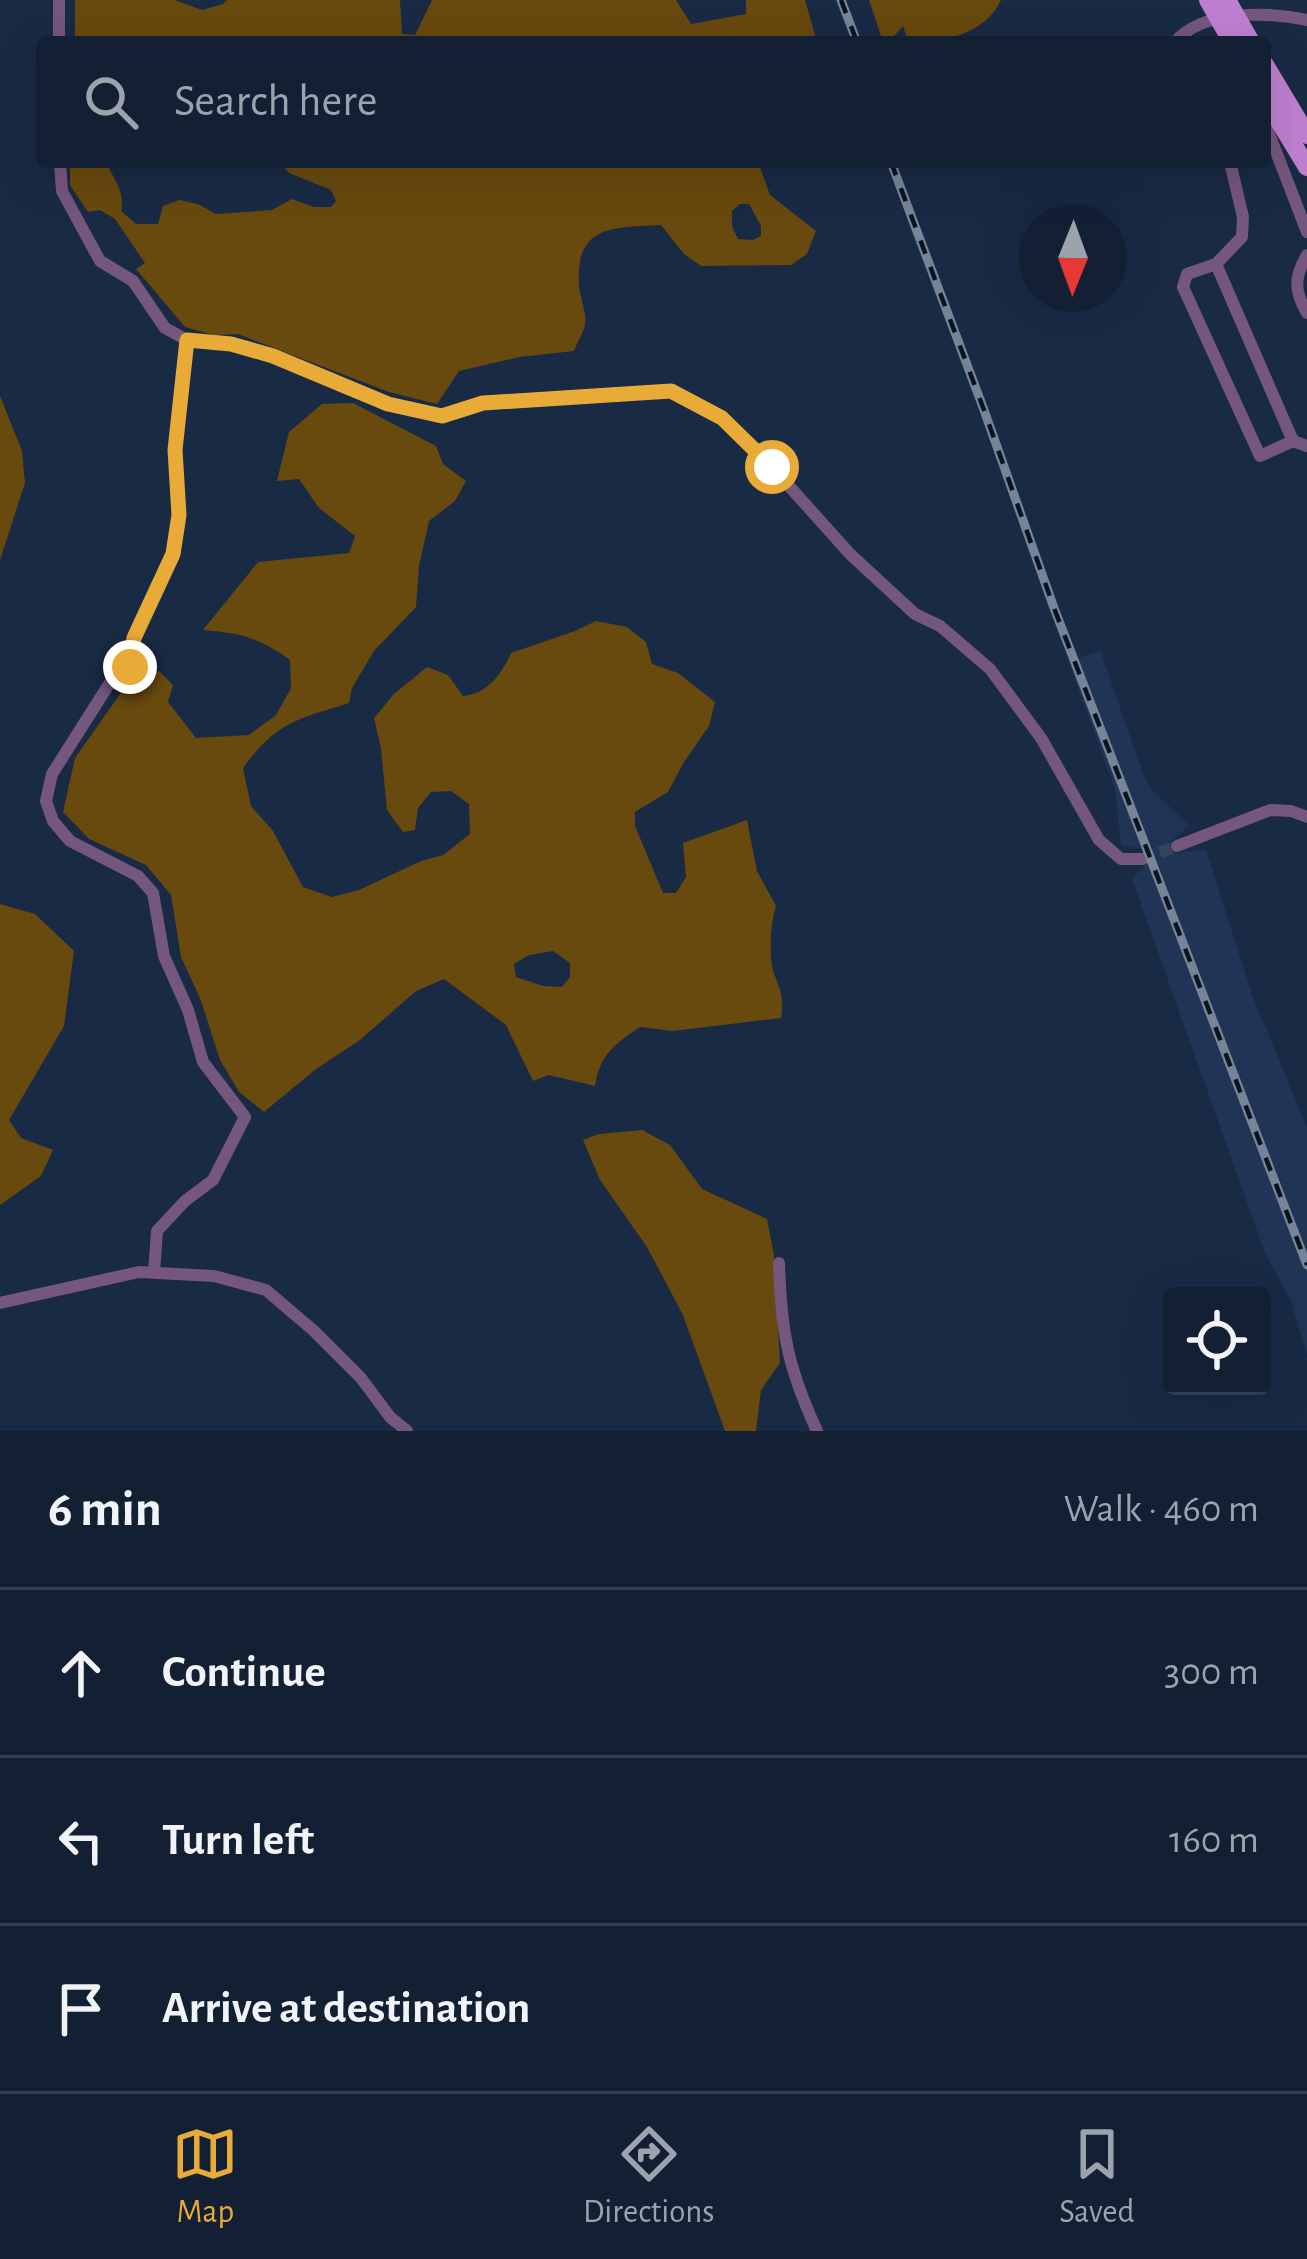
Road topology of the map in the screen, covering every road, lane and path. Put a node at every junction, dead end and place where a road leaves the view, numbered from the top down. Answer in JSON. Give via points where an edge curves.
{"nodes":[{"id":1,"x":59,"y":0,"type":"edge"},
{"id":2,"x":1208,"y":0,"type":"edge"},
{"id":3,"x":1227,"y":12,"type":"edge"},
{"id":4,"x":1307,"y":20,"type":"edge"},
{"id":5,"x":59,"y":36,"type":"edge"},
{"id":6,"x":1180,"y":36,"type":"edge"},
{"id":7,"x":1246,"y":36,"type":"edge"},
{"id":8,"x":1271,"y":75,"type":"edge"},
{"id":9,"x":1271,"y":108,"type":"edge"},
{"id":10,"x":1307,"y":135,"type":"edge"},
{"id":11,"x":1271,"y":139,"type":"edge"},
{"id":12,"x":1307,"y":167,"type":"edge"},
{"id":13,"x":60,"y":168,"type":"edge"},
{"id":14,"x":1231,"y":168,"type":"edge"},
{"id":15,"x":1307,"y":232,"type":"edge"},
{"id":16,"x":1307,"y":255,"type":"edge"},
{"id":17,"x":1216,"y":264,"type":"junction"},
{"id":18,"x":1307,"y":313,"type":"edge"},
{"id":19,"x":187,"y":340,"type":"junction"},
{"id":20,"x":1304,"y":445,"type":"edge"},
{"id":21,"x":1307,"y":817,"type":"edge"},
{"id":22,"x":1177,"y":846,"type":"tunnel mouth"},
{"id":23,"x":1142,"y":859,"type":"dead end"},
{"id":24,"x":779,"y":1263,"type":"dead end"},
{"id":25,"x":154,"y":1273,"type":"junction"},
{"id":26,"x":0,"y":1303,"type":"edge"},
{"id":27,"x":407,"y":1431,"type":"edge"},
{"id":28,"x":817,"y":1431,"type":"edge"}],
"edges":[{"from":1,"to":5,"type":"street"},
{"from":2,"to":3,"type":"main road"},
{"from":3,"to":4,"type":"street"},
{"from":3,"to":6,"type":"street"},
{"from":3,"to":7,"type":"main road"},
{"from":8,"to":10,"type":"main road"},
{"from":9,"to":12,"type":"main road"},
{"from":11,"to":15,"type":"street"},
{"from":13,"to":19,"type":"street","via":[[62,191],[100,261],[133,281],[165,328]]},
{"from":14,"to":17,"type":"street","via":[[1242,237]]},
{"from":16,"to":18,"type":"street","via":[[1295,293]]},
{"from":17,"to":20,"type":"street"},
{"from":17,"to":20,"type":"street","via":[[1187,274],[1183,287],[1260,456]]},
{"from":19,"to":23,"type":"street","via":[[273,356],[388,404],[442,416],[483,403],[671,391],[722,418],[866,569],[990,669],[1099,839],[1121,860]]},
{"from":19,"to":25,"type":"street","via":[[173,554],[134,638],[130,667],[111,681],[52,774],[46,801],[70,842],[138,876],[153,893],[164,956],[203,1062],[244,1117],[213,1180],[158,1231]]},
{"from":21,"to":22,"type":"street","via":[[1270,809]]},
{"from":24,"to":28,"type":"street","via":[[783,1335]]},
{"from":25,"to":26,"type":"street"},
{"from":25,"to":27,"type":"street","via":[[214,1276],[266,1291]]}]}
